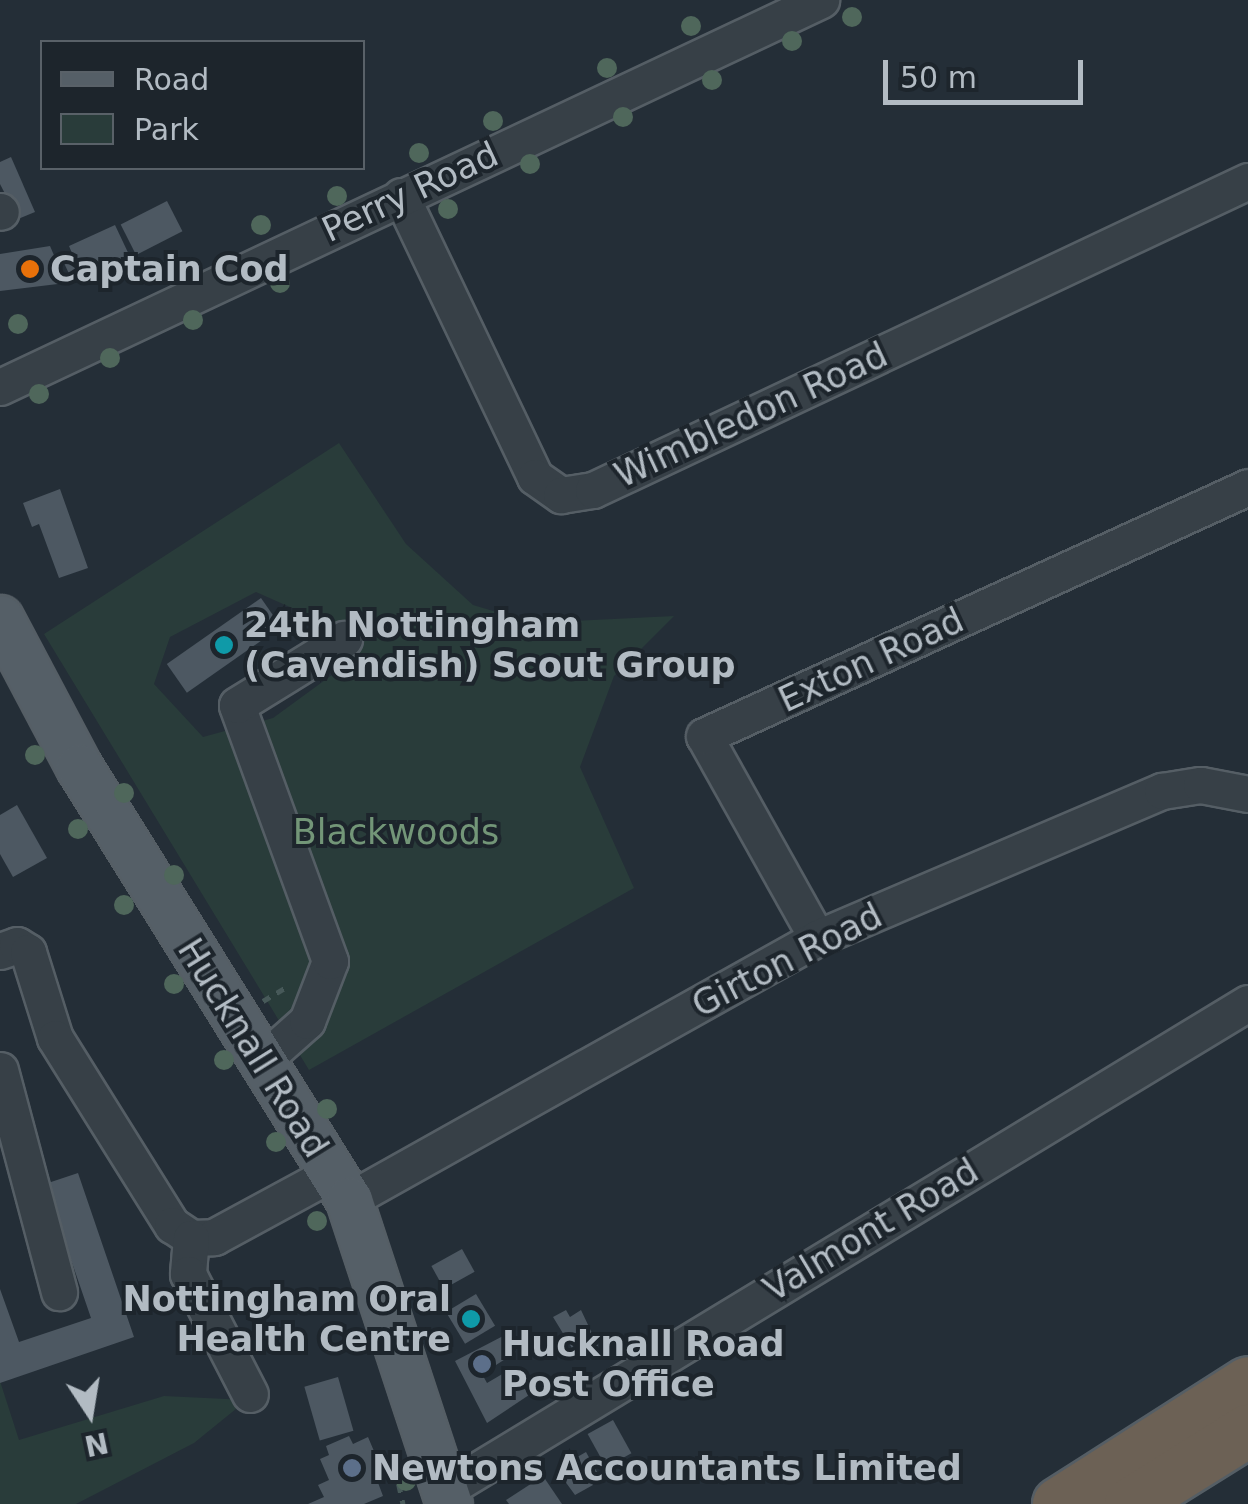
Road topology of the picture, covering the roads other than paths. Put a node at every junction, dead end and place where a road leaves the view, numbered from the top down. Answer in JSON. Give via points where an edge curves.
{"nodes":[{"id":1,"x":821,"y":0,"type":"edge"},
{"id":2,"x":1248,"y":181,"type":"edge"},
{"id":3,"x":400,"y":196,"type":"junction"},
{"id":4,"x":0,"y":388,"type":"edge"},
{"id":5,"x":1248,"y":487,"type":"edge"},
{"id":6,"x":0,"y":618,"type":"edge"},
{"id":7,"x":344,"y":640,"type":"dead end"},
{"id":8,"x":1248,"y":794,"type":"edge"},
{"id":9,"x":817,"y":938,"type":"junction"},
{"id":10,"x":0,"y":951,"type":"edge"},
{"id":11,"x":1248,"y":1003,"type":"edge"},
{"id":12,"x":262,"y":1061,"type":"junction"},
{"id":13,"x":0,"y":1070,"type":"edge"},
{"id":14,"x":340,"y":1187,"type":"junction"},
{"id":15,"x":191,"y":1238,"type":"junction"},
{"id":16,"x":60,"y":1292,"type":"dead end"},
{"id":17,"x":1248,"y":1383,"type":"edge"},
{"id":18,"x":250,"y":1394,"type":"dead end"},
{"id":19,"x":1248,"y":1431,"type":"edge"},
{"id":20,"x":447,"y":1497,"type":"edge"},
{"id":21,"x":1059,"y":1504,"type":"edge"},
{"id":22,"x":1131,"y":1504,"type":"edge"}],
"edges":[{"from":1,"to":3,"type":"street","name":"Perry Road"},
{"from":2,"to":3,"type":"street","name":"Wimbledon Road","via":[[592,490],[561,494],[535,477]]},
{"from":3,"to":4,"type":"street","name":"Perry Road"},
{"from":5,"to":9,"type":"street","name":"Exton Road","via":[[704,736]]},
{"from":6,"to":12,"type":"main road","name":"Hucknall Road","via":[[79,767]]},
{"from":7,"to":12,"type":"street","via":[[237,705],[330,960],[307,1021]]},
{"from":8,"to":9,"type":"street","name":"Girton Road","via":[[1184,784],[1162,790]]},
{"from":9,"to":14,"type":"street","name":"Girton Road"},
{"from":10,"to":15,"type":"street","via":[[17,945],[28,952],[54,1038],[172,1225]]},
{"from":11,"to":20,"type":"street","name":"Valmont Road"},
{"from":12,"to":14,"type":"main road","name":"Hucknall Road"},
{"from":13,"to":16,"type":"street"},
{"from":14,"to":15,"type":"street","name":"Girton Road","via":[[214,1237]]},
{"from":14,"to":20,"type":"main road","name":"Hucknall Road"},
{"from":15,"to":18,"type":"street","via":[[188,1274]]},
{"from":17,"to":21,"type":"highway"},
{"from":19,"to":22,"type":"highway"}]}
